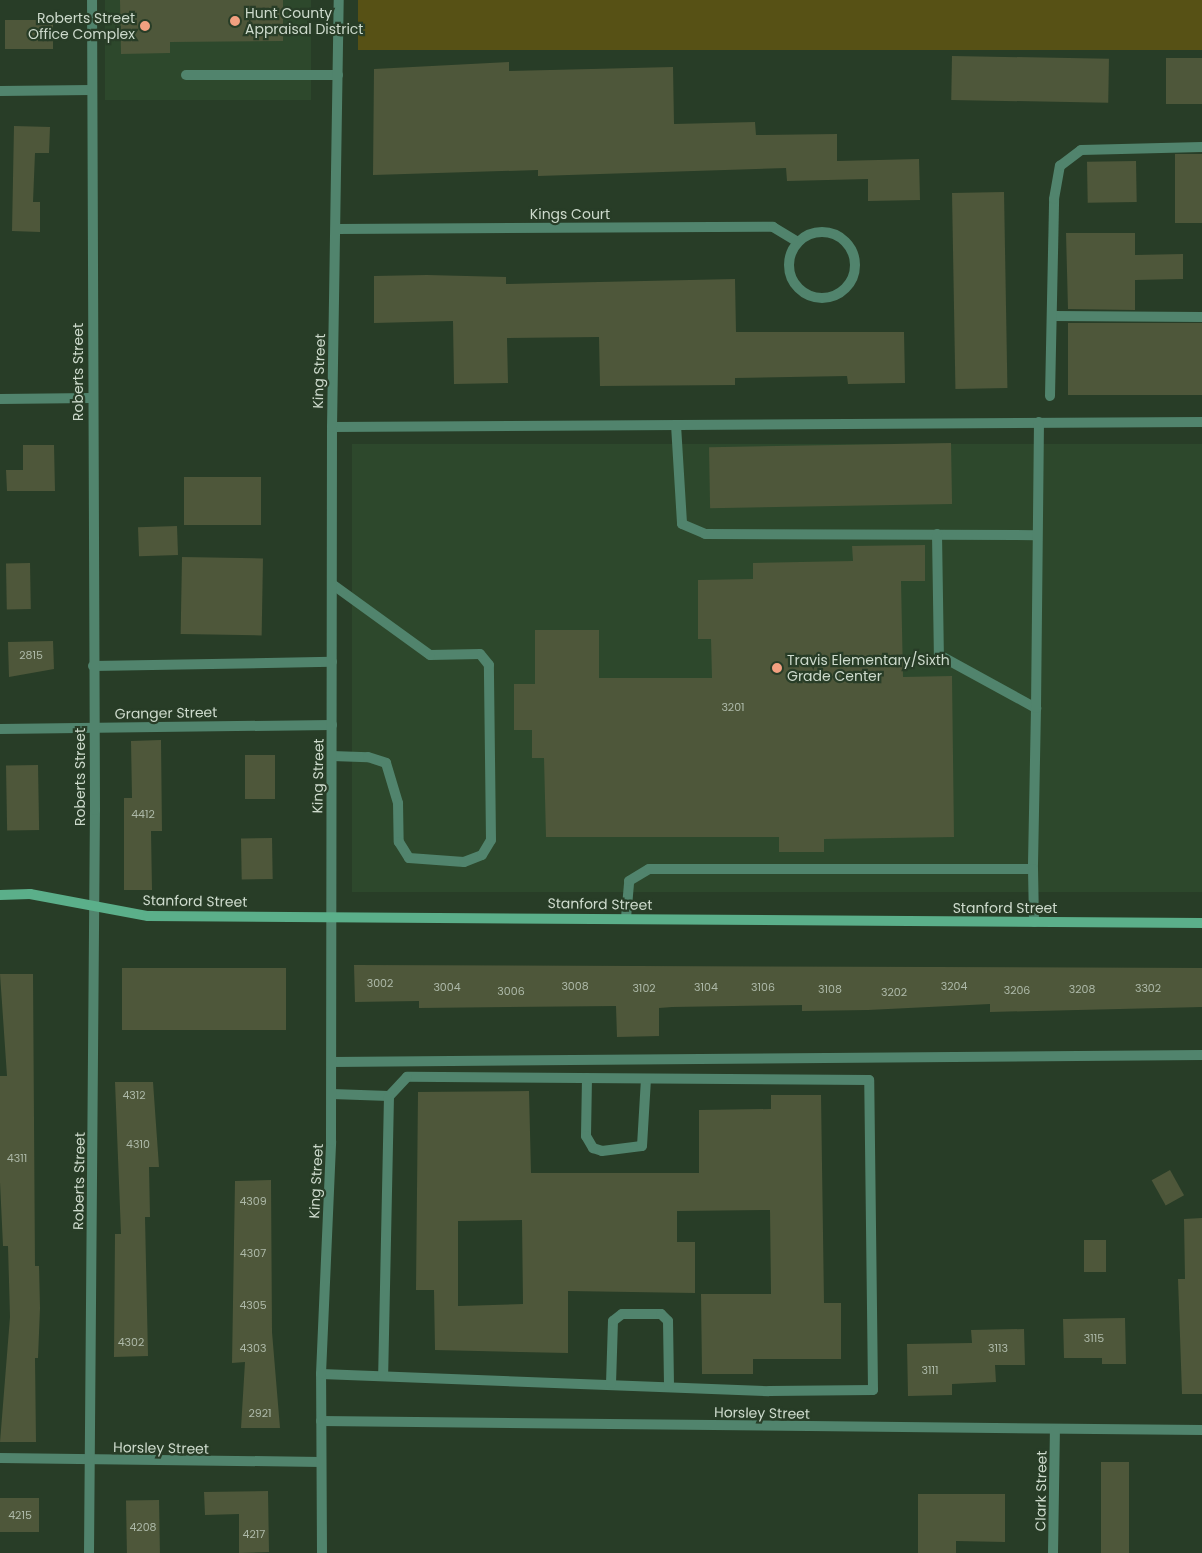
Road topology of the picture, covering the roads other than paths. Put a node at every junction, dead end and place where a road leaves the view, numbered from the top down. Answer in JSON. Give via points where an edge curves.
{"nodes":[{"id":1,"x":92,"y":0,"type":"edge"},
{"id":2,"x":339,"y":0,"type":"edge"},
{"id":3,"x":186,"y":75,"type":"dead end"},
{"id":4,"x":338,"y":76,"type":"junction"},
{"id":5,"x":0,"y":90,"type":"edge"},
{"id":6,"x":91,"y":90,"type":"junction"},
{"id":7,"x":1202,"y":147,"type":"edge"},
{"id":8,"x":337,"y":229,"type":"junction"},
{"id":9,"x":798,"y":242,"type":"junction"},
{"id":10,"x":1054,"y":316,"type":"junction"},
{"id":11,"x":1202,"y":317,"type":"edge"},
{"id":12,"x":1050,"y":396,"type":"dead end"},
{"id":13,"x":92,"y":398,"type":"junction"},
{"id":14,"x":0,"y":399,"type":"edge"},
{"id":15,"x":1040,"y":422,"type":"junction"},
{"id":16,"x":1202,"y":422,"type":"edge"},
{"id":17,"x":676,"y":425,"type":"junction"},
{"id":18,"x":332,"y":427,"type":"junction"},
{"id":19,"x":937,"y":534,"type":"junction"},
{"id":20,"x":1035,"y":535,"type":"junction"},
{"id":21,"x":332,"y":584,"type":"junction"},
{"id":22,"x":332,"y":662,"type":"junction"},
{"id":23,"x":93,"y":666,"type":"junction"},
{"id":24,"x":1036,"y":708,"type":"junction"},
{"id":25,"x":332,"y":724,"type":"junction"},
{"id":26,"x":94,"y":728,"type":"junction"},
{"id":27,"x":0,"y":729,"type":"edge"},
{"id":28,"x":332,"y":756,"type":"junction"},
{"id":29,"x":1033,"y":869,"type":"junction"},
{"id":30,"x":0,"y":894,"type":"edge"},
{"id":31,"x":92,"y":906,"type":"junction"},
{"id":32,"x":329,"y":916,"type":"junction"},
{"id":33,"x":626,"y":918,"type":"junction"},
{"id":34,"x":1034,"y":922,"type":"junction"},
{"id":35,"x":1202,"y":923,"type":"edge"},
{"id":36,"x":1202,"y":1055,"type":"edge"},
{"id":37,"x":332,"y":1062,"type":"junction"},
{"id":38,"x":587,"y":1078,"type":"junction"},
{"id":39,"x":646,"y":1078,"type":"junction"},
{"id":40,"x":332,"y":1094,"type":"junction"},
{"id":41,"x":389,"y":1096,"type":"junction"},
{"id":42,"x":321,"y":1374,"type":"junction"},
{"id":43,"x":383,"y":1376,"type":"junction"},
{"id":44,"x":611,"y":1384,"type":"junction"},
{"id":45,"x":669,"y":1386,"type":"junction"},
{"id":46,"x":321,"y":1421,"type":"junction"},
{"id":47,"x":1055,"y":1430,"type":"junction"},
{"id":48,"x":1202,"y":1430,"type":"edge"},
{"id":49,"x":0,"y":1458,"type":"edge"},
{"id":50,"x":88,"y":1460,"type":"junction"},
{"id":51,"x":321,"y":1462,"type":"junction"},
{"id":52,"x":89,"y":1553,"type":"edge"},
{"id":53,"x":322,"y":1553,"type":"edge"},
{"id":54,"x":1054,"y":1553,"type":"edge"}],
"edges":[{"from":1,"to":6,"type":"street","name":"Roberts Street"},
{"from":2,"to":4,"type":"street","name":"King Street"},
{"from":3,"to":4,"type":"street"},
{"from":4,"to":8,"type":"street","name":"King Street"},
{"from":5,"to":6,"type":"street"},
{"from":6,"to":13,"type":"street","name":"Roberts Street"},
{"from":7,"to":10,"type":"street","via":[[1081,150],[1060,166],[1054,199]]},
{"from":8,"to":9,"type":"street","name":"Kings Court","via":[[773,227]]},
{"from":8,"to":18,"type":"street","name":"King Street"},
{"from":9,"to":9,"type":"street","via":[[790,271],[800,289],[819,297],[830,296],[848,285],[854,259],[839,236],[818,232]]},
{"from":10,"to":11,"type":"street"},
{"from":10,"to":12,"type":"street"},
{"from":13,"to":14,"type":"street"},
{"from":13,"to":23,"type":"street","name":"Roberts Street"},
{"from":15,"to":16,"type":"street"},
{"from":15,"to":17,"type":"street"},
{"from":15,"to":20,"type":"street"},
{"from":17,"to":18,"type":"street"},
{"from":17,"to":19,"type":"street","via":[[682,524],[705,534]]},
{"from":18,"to":21,"type":"street","name":"King Street"},
{"from":19,"to":20,"type":"street"},
{"from":19,"to":24,"type":"street","via":[[939,655]]},
{"from":20,"to":24,"type":"street"},
{"from":21,"to":22,"type":"street","name":"King Street"},
{"from":21,"to":28,"type":"street","via":[[430,655],[480,654],[489,665],[491,840],[482,855],[464,862],[409,858],[399,842],[398,803],[386,763]]},
{"from":22,"to":23,"type":"street"},
{"from":22,"to":25,"type":"street","name":"King Street"},
{"from":23,"to":26,"type":"street","name":"Roberts Street"},
{"from":24,"to":29,"type":"street"},
{"from":25,"to":26,"type":"street","name":"Granger Street"},
{"from":25,"to":28,"type":"street","name":"King Street"},
{"from":26,"to":27,"type":"street","name":"Granger Street"},
{"from":26,"to":31,"type":"street","name":"Roberts Street"},
{"from":28,"to":32,"type":"street","name":"King Street"},
{"from":29,"to":33,"type":"street","via":[[649,869],[629,880]]},
{"from":29,"to":34,"type":"street"},
{"from":30,"to":31,"type":"street","name":"Stanford Street","via":[[30,894]]},
{"from":31,"to":32,"type":"street","name":"Stanford Street","via":[[148,916]]},
{"from":31,"to":50,"type":"street","name":"Roberts Street"},
{"from":32,"to":33,"type":"street","name":"Stanford Street"},
{"from":32,"to":37,"type":"street","name":"King Street"},
{"from":33,"to":34,"type":"street","name":"Stanford Street"},
{"from":34,"to":35,"type":"street","name":"Stanford Street"},
{"from":36,"to":37,"type":"street"},
{"from":37,"to":40,"type":"street","name":"King Street"},
{"from":38,"to":39,"type":"street"},
{"from":38,"to":39,"type":"street","via":[[586,1136],[593,1148],[602,1151],[642,1146]]},
{"from":38,"to":41,"type":"street","via":[[407,1077]]},
{"from":39,"to":45,"type":"street","via":[[869,1080],[873,1390],[769,1391]]},
{"from":40,"to":41,"type":"street"},
{"from":40,"to":42,"type":"street","name":"King Street"},
{"from":41,"to":43,"type":"street"},
{"from":42,"to":43,"type":"street"},
{"from":42,"to":46,"type":"street","name":"King Street"},
{"from":43,"to":44,"type":"street"},
{"from":44,"to":45,"type":"street"},
{"from":44,"to":45,"type":"street","via":[[613,1321],[622,1314],[661,1314],[668,1321]]},
{"from":46,"to":47,"type":"street","name":"Horsley Street"},
{"from":46,"to":51,"type":"street","name":"King Street"},
{"from":47,"to":48,"type":"street","name":"Horsley Street"},
{"from":47,"to":54,"type":"street","name":"Clark Street"},
{"from":49,"to":50,"type":"street","name":"Horsley Street"},
{"from":50,"to":51,"type":"street","name":"Horsley Street"},
{"from":50,"to":52,"type":"street","name":"Roberts Street"},
{"from":51,"to":53,"type":"street","name":"King Street"}]}
